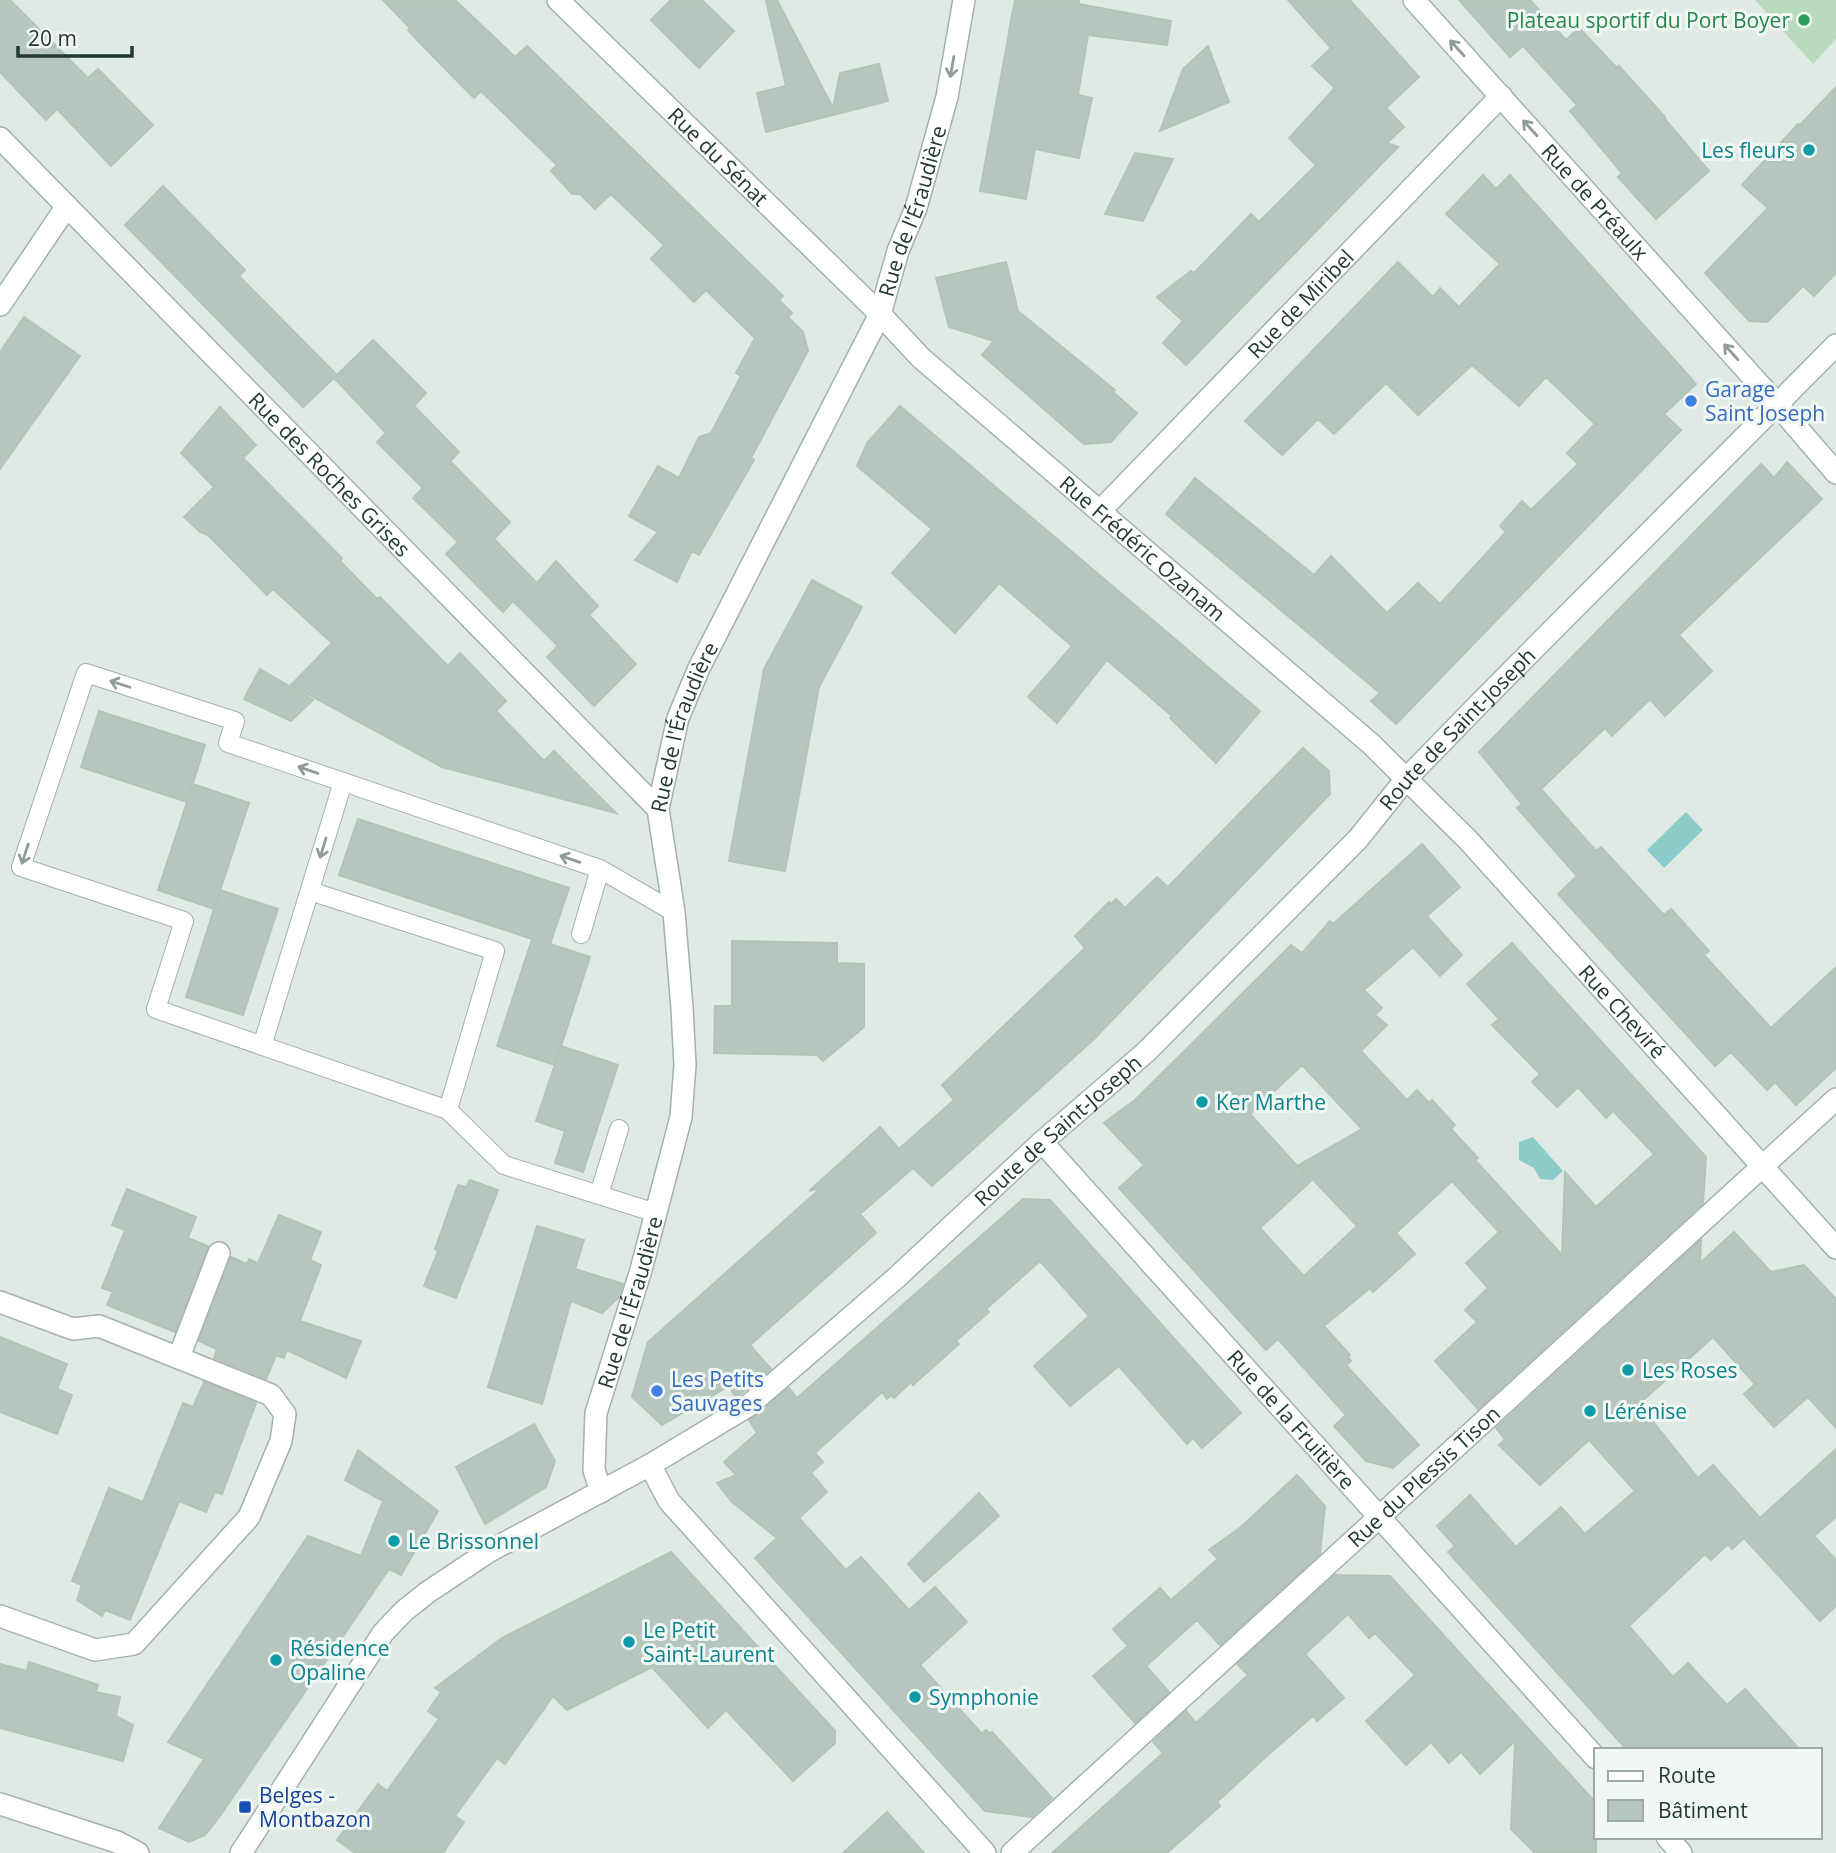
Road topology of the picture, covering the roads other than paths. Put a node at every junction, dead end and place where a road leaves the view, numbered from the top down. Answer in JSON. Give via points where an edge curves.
{"nodes":[{"id":1,"x":558,"y":0,"type":"edge"},
{"id":2,"x":964,"y":0,"type":"edge"},
{"id":3,"x":1414,"y":0,"type":"edge"},
{"id":4,"x":1501,"y":96,"type":"junction"},
{"id":5,"x":0,"y":138,"type":"edge"},
{"id":6,"x":67,"y":206,"type":"junction"},
{"id":7,"x":0,"y":305,"type":"edge"},
{"id":8,"x":880,"y":314,"type":"junction"},
{"id":9,"x":1836,"y":345,"type":"edge"},
{"id":10,"x":1776,"y":403,"type":"junction"},
{"id":11,"x":1836,"y":473,"type":"edge"},
{"id":12,"x":1101,"y":510,"type":"junction"},
{"id":13,"x":1406,"y":779,"type":"junction"},
{"id":14,"x":343,"y":782,"type":"junction"},
{"id":15,"x":658,"y":809,"type":"junction"},
{"id":16,"x":600,"y":869,"type":"junction"},
{"id":17,"x":310,"y":891,"type":"junction"},
{"id":18,"x":674,"y":912,"type":"junction"},
{"id":19,"x":581,"y":934,"type":"dead end"},
{"id":20,"x":262,"y":1046,"type":"junction"},
{"id":21,"x":1836,"y":1099,"type":"edge"},
{"id":22,"x":448,"y":1111,"type":"junction"},
{"id":23,"x":619,"y":1129,"type":"dead end"},
{"id":24,"x":1042,"y":1142,"type":"junction"},
{"id":25,"x":1762,"y":1167,"type":"junction"},
{"id":26,"x":599,"y":1195,"type":"junction"},
{"id":27,"x":656,"y":1213,"type":"junction"},
{"id":28,"x":1836,"y":1248,"type":"edge"},
{"id":29,"x":219,"y":1253,"type":"dead end"},
{"id":30,"x":0,"y":1303,"type":"edge"},
{"id":31,"x":179,"y":1357,"type":"junction"},
{"id":32,"x":650,"y":1465,"type":"junction"},
{"id":33,"x":601,"y":1492,"type":"junction"},
{"id":34,"x":1380,"y":1517,"type":"junction"},
{"id":35,"x":0,"y":1616,"type":"edge"},
{"id":36,"x":1594,"y":1756,"type":"edge"},
{"id":37,"x":0,"y":1804,"type":"edge"},
{"id":38,"x":1669,"y":1839,"type":"edge"},
{"id":39,"x":138,"y":1853,"type":"edge"},
{"id":40,"x":241,"y":1853,"type":"edge"},
{"id":41,"x":985,"y":1853,"type":"edge"},
{"id":42,"x":1012,"y":1853,"type":"edge"},
{"id":43,"x":1681,"y":1853,"type":"edge"}],
"edges":[{"from":1,"to":8,"type":"street","name":"Rue du Sénat"},
{"from":2,"to":8,"type":"street","name":"Rue de l'Éraudière","one_way":true,"via":[[947,97]]},
{"from":4,"to":3,"type":"street","name":"Rue de Préaulx","one_way":true},
{"from":10,"to":4,"type":"street","name":"Rue de Préaulx","one_way":true},
{"from":4,"to":12,"type":"street","name":"Rue de Miribel"},
{"from":5,"to":6,"type":"street","name":"Rue des Roches Grises"},
{"from":6,"to":7,"type":"street"},
{"from":6,"to":15,"type":"street","name":"Rue des Roches Grises"},
{"from":8,"to":12,"type":"street","name":"Rue Frédéric Ozanam","via":[[921,358]]},
{"from":8,"to":15,"type":"street","name":"Rue de l'Éraudière","via":[[699,668],[678,718]]},
{"from":9,"to":10,"type":"street","name":"Route de Saint-Joseph"},
{"from":10,"to":11,"type":"street","name":"Rue de Préaulx"},
{"from":10,"to":13,"type":"street","name":"Route de Saint-Joseph"},
{"from":12,"to":13,"type":"street","name":"Rue Frédéric Ozanam","via":[[1348,722]]},
{"from":13,"to":24,"type":"street","name":"Route de Saint-Joseph","via":[[1357,839],[1146,1052]]},
{"from":13,"to":25,"type":"street","name":"Rue Cheviré","via":[[1468,840]]},
{"from":16,"to":14,"type":"lane","one_way":true},
{"from":14,"to":17,"type":"lane","one_way":true},
{"from":14,"to":20,"type":"lane","one_way":true,"via":[[228,743],[235,721],[86,673],[21,867],[184,921],[156,1009]]},
{"from":15,"to":18,"type":"street","name":"Rue de l'Éraudière"},
{"from":16,"to":18,"type":"lane"},
{"from":16,"to":19,"type":"lane"},
{"from":17,"to":20,"type":"lane"},
{"from":17,"to":22,"type":"lane","via":[[495,951]]},
{"from":18,"to":27,"type":"street","name":"Rue de l'Éraudière","via":[[685,1065],[681,1116]]},
{"from":20,"to":22,"type":"lane"},
{"from":21,"to":25,"type":"street","name":"Rue du Plessis Tison"},
{"from":22,"to":26,"type":"lane","via":[[503,1165]]},
{"from":23,"to":26,"type":"lane"},
{"from":24,"to":32,"type":"street","name":"Route de Saint-Joseph","via":[[896,1278],[748,1406]]},
{"from":24,"to":34,"type":"street","name":"Rue de la Fruitière"},
{"from":25,"to":28,"type":"street","name":"Rue Cheviré"},
{"from":25,"to":34,"type":"street","name":"Rue du Plessis Tison"},
{"from":26,"to":27,"type":"lane"},
{"from":27,"to":33,"type":"street","name":"Rue de l'Éraudière","via":[[596,1413],[594,1470]]},
{"from":29,"to":31,"type":"street"},
{"from":30,"to":31,"type":"street","via":[[73,1329],[99,1326]]},
{"from":31,"to":35,"type":"street","via":[[271,1395],[285,1414],[281,1441],[249,1517],[134,1644],[95,1650]]},
{"from":32,"to":33,"type":"street","name":"Route de Saint-Joseph"},
{"from":32,"to":41,"type":"street","via":[[676,1508]]},
{"from":33,"to":40,"type":"street","name":"Route de Saint-Joseph","via":[[488,1552],[428,1592],[383,1633]]},
{"from":34,"to":36,"type":"street","name":"Rue de la Fruitière"},
{"from":34,"to":42,"type":"street","name":"Rue du Plessis Tison"},
{"from":37,"to":39,"type":"street"},
{"from":38,"to":43,"type":"street"}]}
